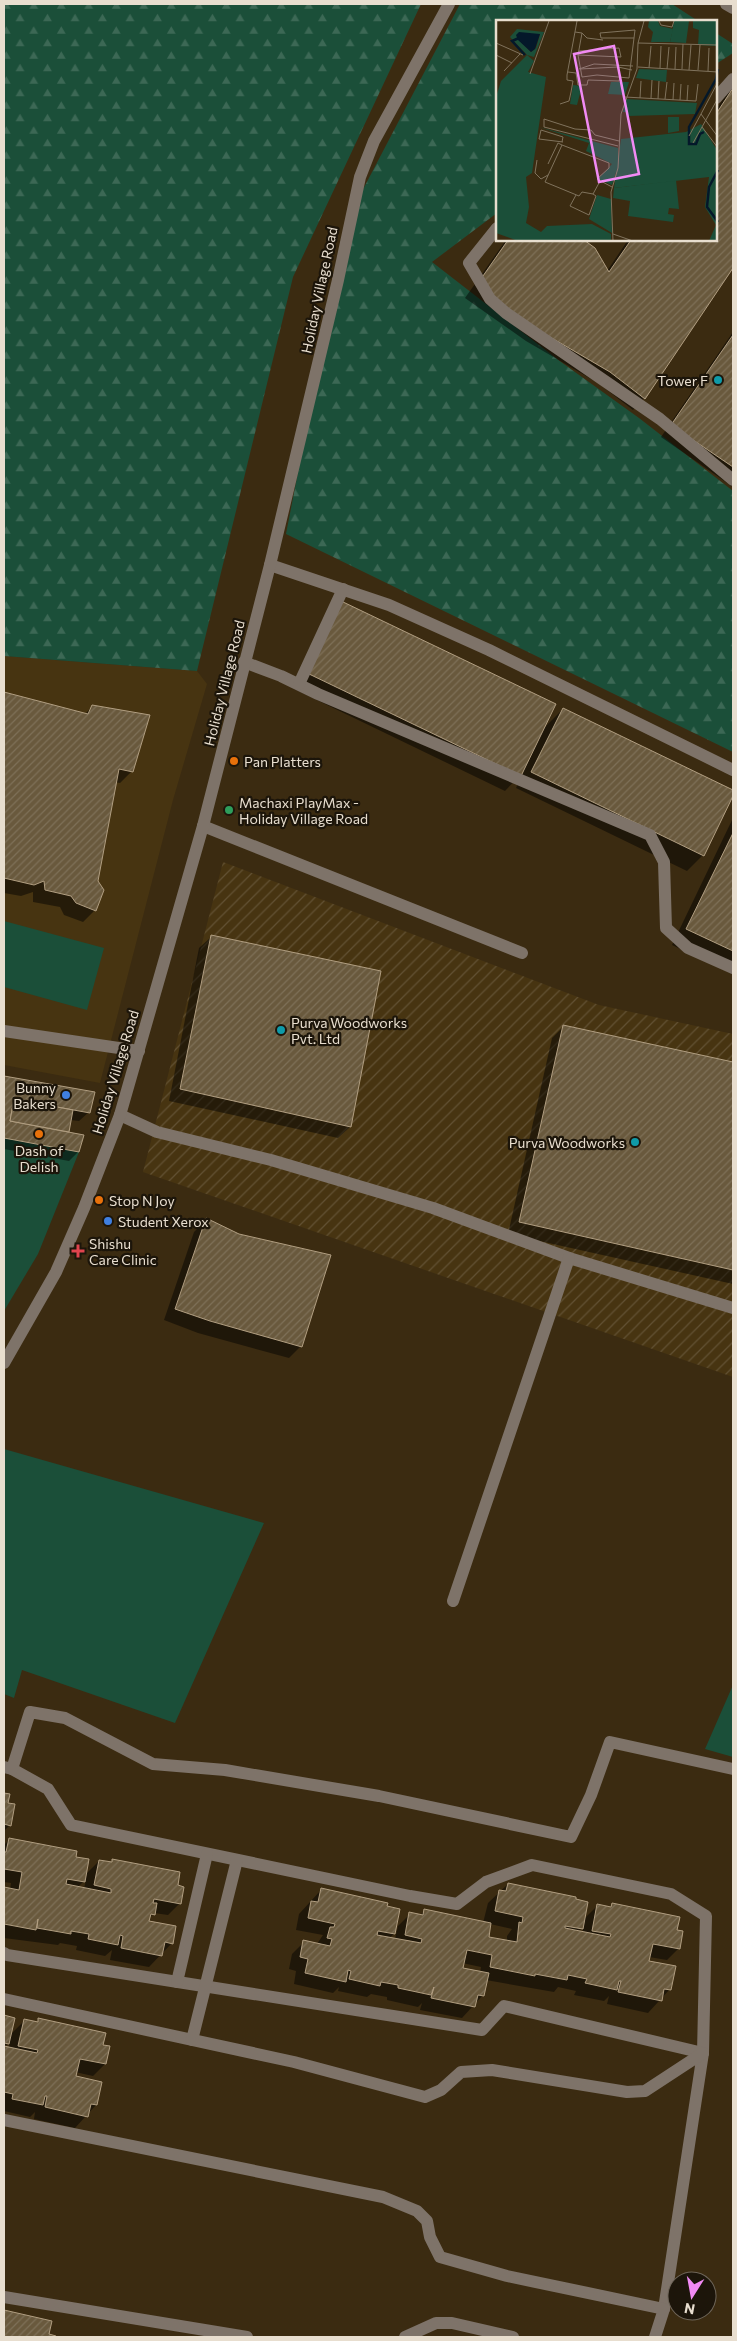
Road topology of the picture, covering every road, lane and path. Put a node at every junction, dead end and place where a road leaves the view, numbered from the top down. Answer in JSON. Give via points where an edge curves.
{"nodes":[{"id":1,"x":450,"y":4,"type":"edge"},
{"id":2,"x":726,"y":4,"type":"edge"},
{"id":3,"x":733,"y":8,"type":"edge"},
{"id":4,"x":733,"y":79,"type":"edge"},
{"id":5,"x":717,"y":97,"type":"edge"},
{"id":6,"x":496,"y":229,"type":"edge"},
{"id":7,"x":733,"y":480,"type":"edge"},
{"id":8,"x":270,"y":564,"type":"junction"},
{"id":9,"x":343,"y":589,"type":"junction"},
{"id":10,"x":244,"y":662,"type":"junction"},
{"id":11,"x":299,"y":684,"type":"junction"},
{"id":12,"x":733,"y":770,"type":"edge"},
{"id":13,"x":203,"y":826,"type":"junction"},
{"id":14,"x":522,"y":953,"type":"dead end"},
{"id":15,"x":733,"y":968,"type":"edge"},
{"id":16,"x":4,"y":1031,"type":"edge"},
{"id":17,"x":139,"y":1051,"type":"junction"},
{"id":18,"x":120,"y":1115,"type":"junction"},
{"id":19,"x":569,"y":1258,"type":"junction"},
{"id":20,"x":733,"y":1308,"type":"edge"},
{"id":21,"x":4,"y":1363,"type":"edge"},
{"id":22,"x":453,"y":1601,"type":"dead end"},
{"id":23,"x":8,"y":1768,"type":"edge"},
{"id":24,"x":733,"y":1769,"type":"edge"},
{"id":25,"x":207,"y":1854,"type":"junction"},
{"id":26,"x":237,"y":1860,"type":"junction"},
{"id":27,"x":4,"y":1952,"type":"edge"},
{"id":28,"x":176,"y":1982,"type":"junction"},
{"id":29,"x":205,"y":1986,"type":"junction"},
{"id":30,"x":4,"y":1999,"type":"edge"},
{"id":31,"x":192,"y":2040,"type":"junction"},
{"id":32,"x":703,"y":2053,"type":"junction"},
{"id":33,"x":4,"y":2120,"type":"edge"},
{"id":34,"x":4,"y":2297,"type":"edge"},
{"id":35,"x":664,"y":2309,"type":"junction"},
{"id":36,"x":247,"y":2337,"type":"edge"},
{"id":37,"x":405,"y":2337,"type":"edge"},
{"id":38,"x":513,"y":2337,"type":"edge"},
{"id":39,"x":655,"y":2337,"type":"edge"}],
"edges":[{"from":1,"to":8,"type":"street","name":"Holiday Village Road","via":[[374,141],[360,177]]},
{"from":2,"to":3,"type":"street"},
{"from":4,"to":5,"type":"street"},
{"from":6,"to":7,"type":"street","via":[[469,262],[490,299],[506,314],[660,419]]},
{"from":8,"to":9,"type":"street"},
{"from":8,"to":10,"type":"street","name":"Holiday Village Road"},
{"from":9,"to":11,"type":"street"},
{"from":9,"to":12,"type":"street","via":[[388,605],[489,650]]},
{"from":10,"to":11,"type":"street"},
{"from":10,"to":13,"type":"street","name":"Holiday Village Road"},
{"from":11,"to":15,"type":"street","via":[[650,835],[664,862],[666,928],[688,948]]},
{"from":13,"to":14,"type":"street"},
{"from":13,"to":17,"type":"street","name":"Holiday Village Road"},
{"from":16,"to":17,"type":"street"},
{"from":17,"to":18,"type":"street","name":"Holiday Village Road"},
{"from":18,"to":19,"type":"street","via":[[157,1132],[270,1160],[432,1208]]},
{"from":18,"to":21,"type":"street","name":"Holiday Village Road","via":[[56,1272]]},
{"from":19,"to":20,"type":"street"},
{"from":19,"to":22,"type":"street"},
{"from":23,"to":24,"type":"street","via":[[30,1712],[65,1718],[153,1764],[225,1770],[379,1796],[571,1837],[591,1795],[610,1742]]},
{"from":23,"to":25,"type":"street","via":[[48,1789],[71,1825]]},
{"from":25,"to":26,"type":"street"},
{"from":25,"to":28,"type":"street"},
{"from":26,"to":29,"type":"street"},
{"from":26,"to":32,"type":"street","via":[[457,1904],[486,1882],[532,1865],[671,1894],[706,1916]]},
{"from":27,"to":28,"type":"street"},
{"from":28,"to":29,"type":"street"},
{"from":29,"to":31,"type":"street"},
{"from":29,"to":32,"type":"street","via":[[482,2030],[504,2006]]},
{"from":30,"to":31,"type":"street"},
{"from":31,"to":32,"type":"street","via":[[294,2062],[425,2097],[441,2090],[461,2072],[492,2070],[627,2092],[645,2090]]},
{"from":32,"to":35,"type":"street"},
{"from":33,"to":35,"type":"street","via":[[383,2197],[417,2211],[427,2221],[430,2237],[440,2257],[506,2276]]},
{"from":34,"to":36,"type":"street"},
{"from":35,"to":39,"type":"street"},
{"from":37,"to":38,"type":"street","via":[[436,2323],[452,2323]]}]}
